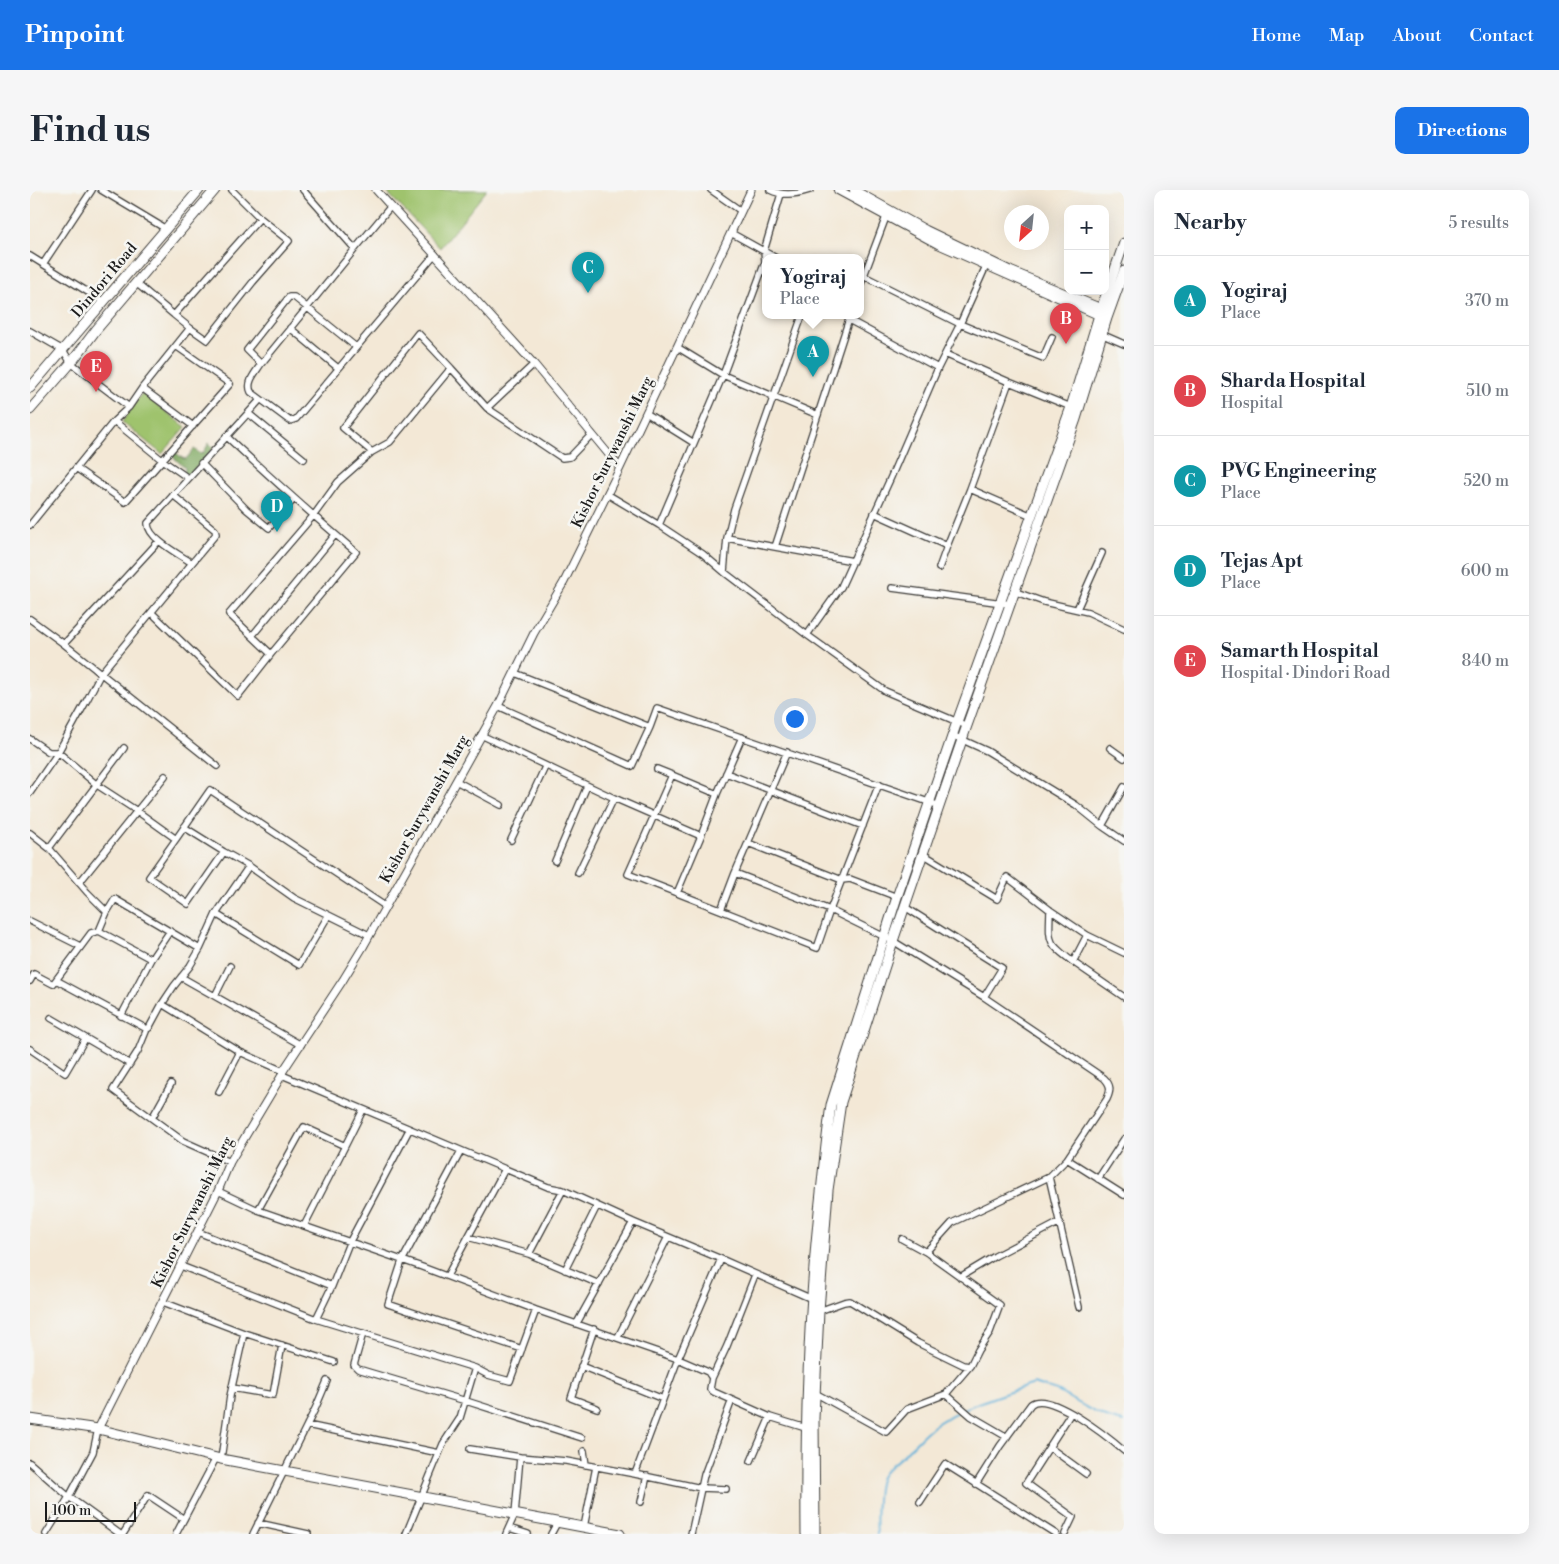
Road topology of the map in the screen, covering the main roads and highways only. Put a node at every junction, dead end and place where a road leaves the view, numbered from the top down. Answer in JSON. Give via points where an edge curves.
{"nodes":[{"id":1,"x":199,"y":190,"type":"edge"},
{"id":2,"x":215,"y":190,"type":"edge"},
{"id":3,"x":838,"y":190,"type":"edge"},
{"id":4,"x":854,"y":190,"type":"edge"},
{"id":5,"x":1124,"y":243,"type":"edge"},
{"id":6,"x":1124,"y":271,"type":"edge"},
{"id":7,"x":1104,"y":313,"type":"junction"},
{"id":8,"x":1084,"y":377,"type":"junction"},
{"id":9,"x":30,"y":388,"type":"edge"},
{"id":10,"x":30,"y":410,"type":"edge"},
{"id":11,"x":986,"y":641,"type":"junction"},
{"id":12,"x":996,"y":645,"type":"junction"},
{"id":13,"x":971,"y":684,"type":"junction"},
{"id":14,"x":981,"y":688,"type":"junction"},
{"id":15,"x":888,"y":939,"type":"junction"},
{"id":16,"x":30,"y":1419,"type":"edge"},
{"id":17,"x":810,"y":1429,"type":"junction"},
{"id":18,"x":620,"y":1534,"type":"edge"},
{"id":19,"x":806,"y":1534,"type":"edge"},
{"id":20,"x":815,"y":1534,"type":"edge"}],
"edges":[{"from":1,"to":9,"type":"main road","name":"Dindori Road"},
{"from":2,"to":10,"type":"main road"},
{"from":3,"to":7,"type":"main road","via":[[938,244]]},
{"from":4,"to":7,"type":"main road","via":[[926,230]]},
{"from":5,"to":7,"type":"main road"},
{"from":6,"to":7,"type":"main road"},
{"from":7,"to":8,"type":"main road"},
{"from":8,"to":11,"type":"main road"},
{"from":8,"to":12,"type":"main road","via":[[1076,420]]},
{"from":11,"to":12,"type":"main road"},
{"from":11,"to":13,"type":"main road"},
{"from":12,"to":14,"type":"main road"},
{"from":13,"to":14,"type":"main road"},
{"from":13,"to":15,"type":"main road","via":[[897,897]]},
{"from":14,"to":15,"type":"main road","via":[[905,907]]},
{"from":15,"to":17,"type":"main road","via":[[841,1102],[827,1199]]},
{"from":15,"to":17,"type":"main road","via":[[831,1105],[812,1299]]},
{"from":16,"to":18,"type":"main road","via":[[98,1429],[218,1458]]},
{"from":17,"to":19,"type":"main road"},
{"from":17,"to":20,"type":"main road"}]}
